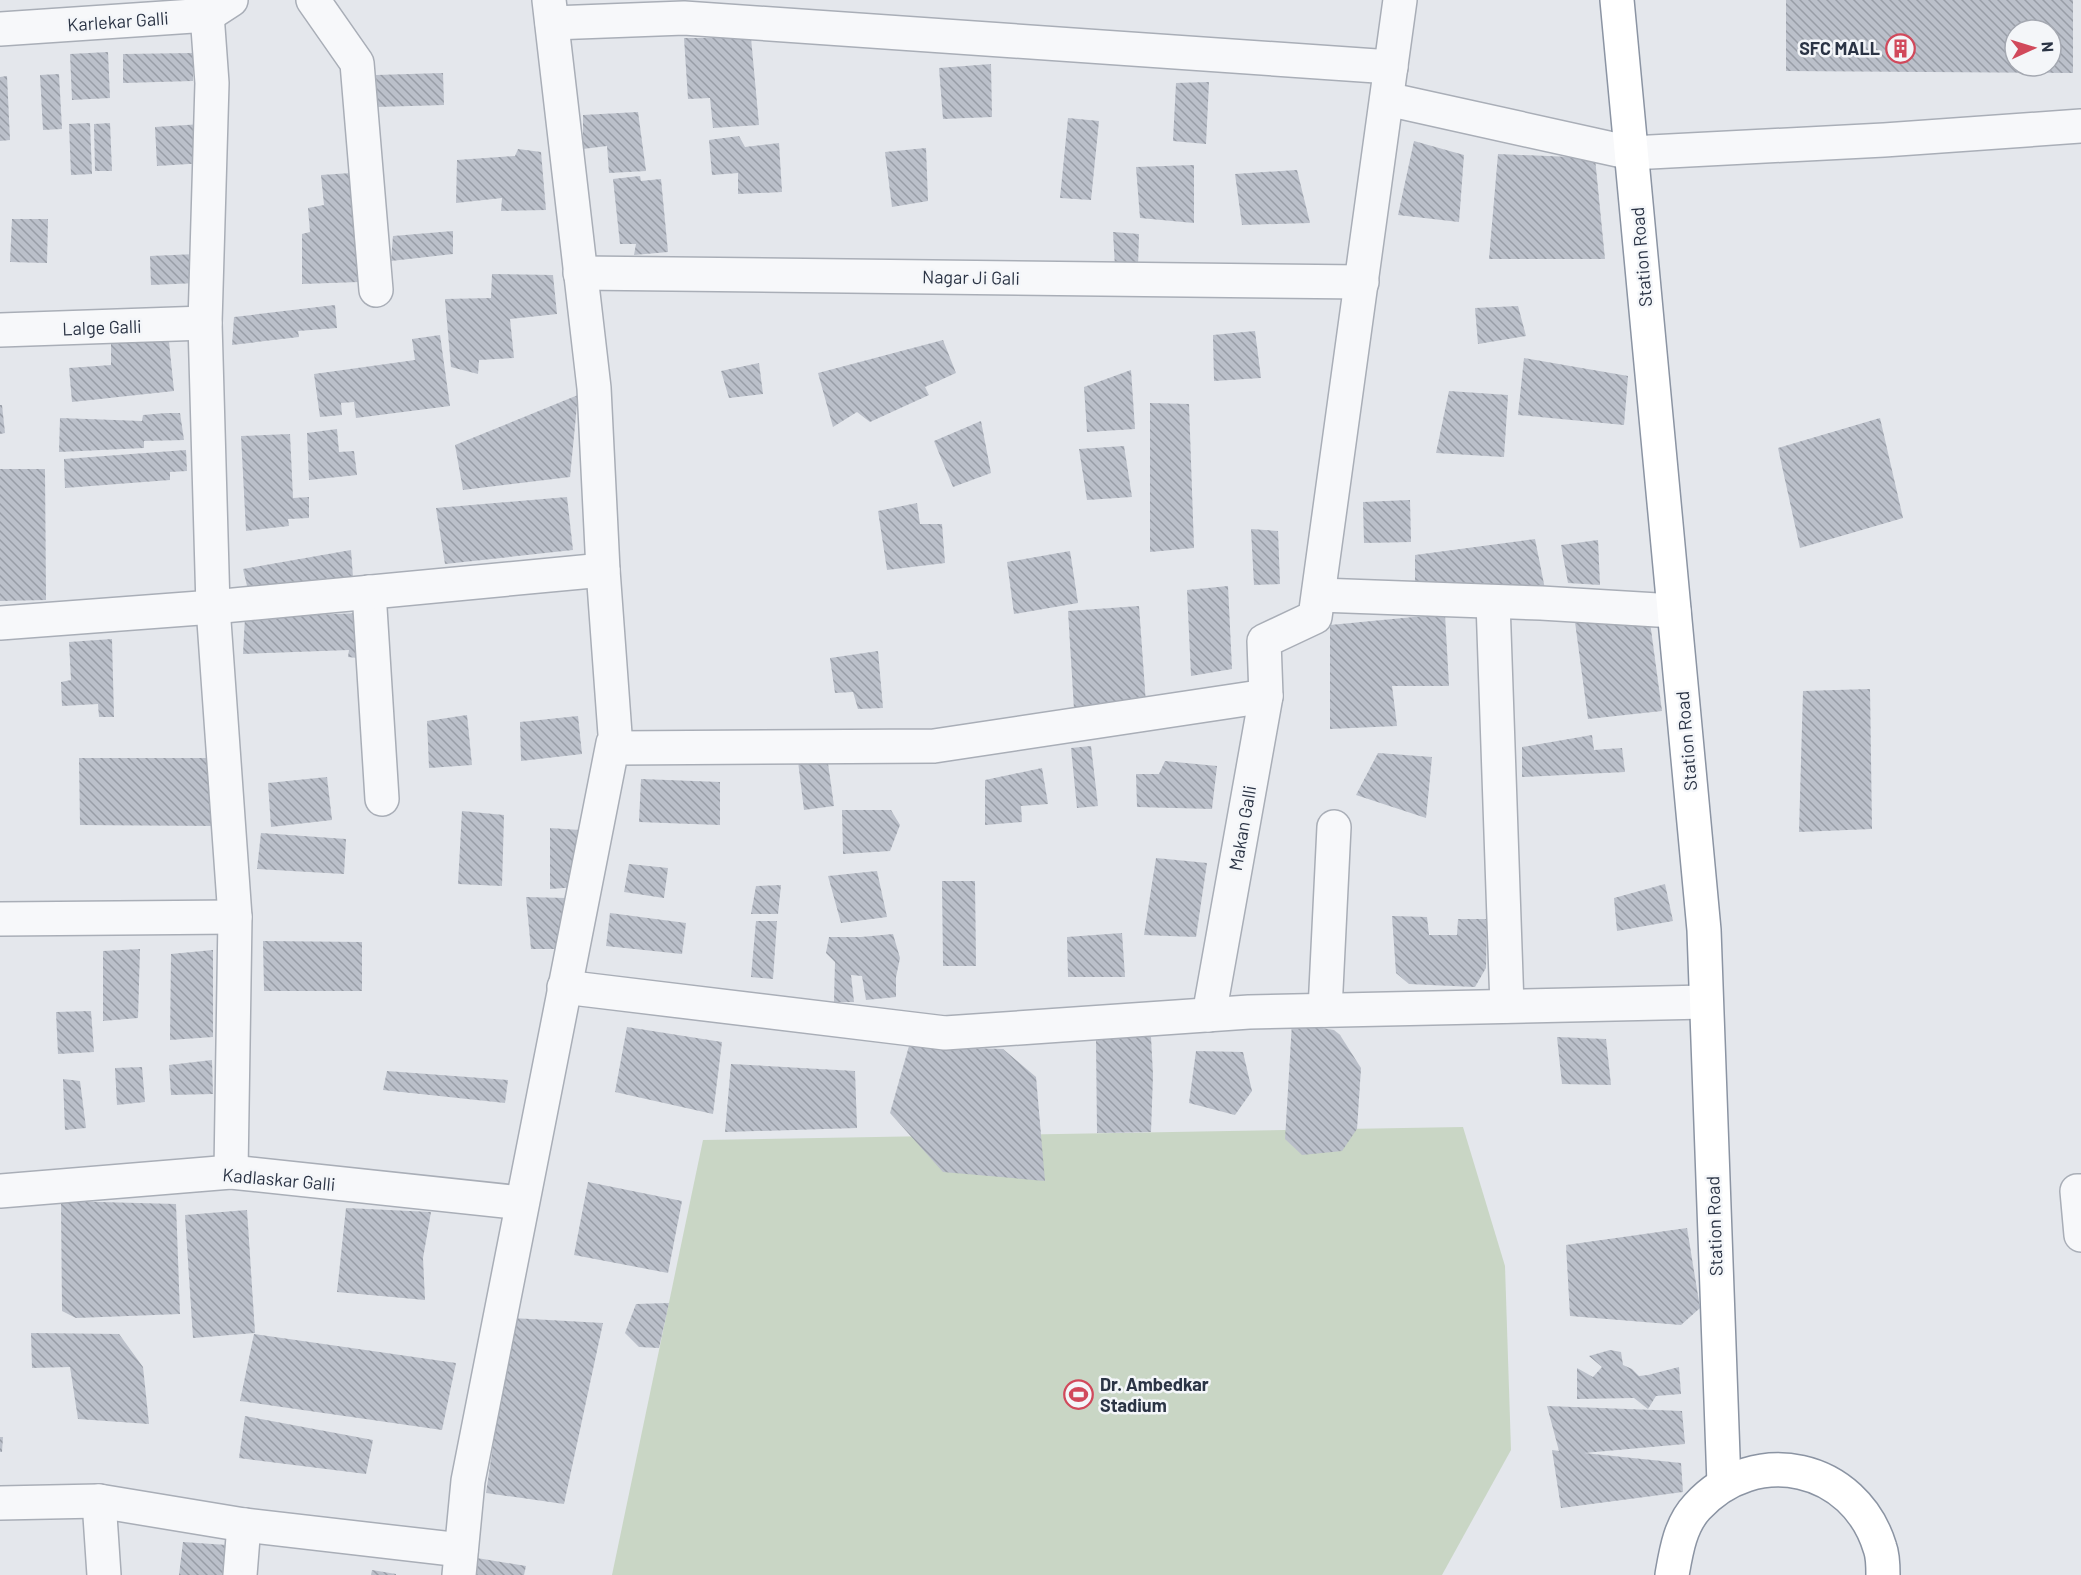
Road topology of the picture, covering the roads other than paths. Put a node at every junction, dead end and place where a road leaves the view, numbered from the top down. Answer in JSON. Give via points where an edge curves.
{"nodes":[{"id":1,"x":313,"y":0,"type":"edge"},
{"id":2,"x":1400,"y":0,"type":"edge"},
{"id":3,"x":1617,"y":0,"type":"edge"},
{"id":4,"x":215,"y":5,"type":"edge"},
{"id":5,"x":550,"y":11,"type":"edge"},
{"id":6,"x":0,"y":29,"type":"edge"},
{"id":7,"x":1391,"y":67,"type":"junction"},
{"id":8,"x":1387,"y":99,"type":"junction"},
{"id":9,"x":2081,"y":126,"type":"edge"},
{"id":10,"x":1631,"y":153,"type":"junction"},
{"id":11,"x":580,"y":273,"type":"junction"},
{"id":12,"x":1362,"y":282,"type":"junction"},
{"id":13,"x":376,"y":290,"type":"dead end"},
{"id":14,"x":205,"y":323,"type":"junction"},
{"id":15,"x":0,"y":330,"type":"edge"},
{"id":16,"x":603,"y":570,"type":"junction"},
{"id":17,"x":369,"y":592,"type":"junction"},
{"id":18,"x":1319,"y":595,"type":"junction"},
{"id":19,"x":1493,"y":602,"type":"junction"},
{"id":20,"x":213,"y":607,"type":"junction"},
{"id":21,"x":1674,"y":611,"type":"junction"},
{"id":22,"x":0,"y":623,"type":"edge"},
{"id":23,"x":1266,"y":696,"type":"junction"},
{"id":24,"x":616,"y":748,"type":"junction"},
{"id":25,"x":382,"y":800,"type":"dead end"},
{"id":26,"x":1334,"y":827,"type":"dead end"},
{"id":27,"x":235,"y":917,"type":"junction"},
{"id":28,"x":0,"y":920,"type":"edge"},
{"id":29,"x":564,"y":987,"type":"junction"},
{"id":30,"x":1706,"y":1002,"type":"junction"},
{"id":31,"x":1507,"y":1006,"type":"junction"},
{"id":32,"x":1325,"y":1010,"type":"junction"},
{"id":33,"x":1209,"y":1015,"type":"junction"},
{"id":34,"x":231,"y":1172,"type":"junction"},
{"id":35,"x":0,"y":1191,"type":"edge"},
{"id":36,"x":2081,"y":1191,"type":"edge"},
{"id":37,"x":522,"y":1203,"type":"junction"},
{"id":38,"x":2081,"y":1235,"type":"edge"},
{"id":39,"x":1724,"y":1484,"type":"junction"},
{"id":40,"x":99,"y":1501,"type":"junction"},
{"id":41,"x":0,"y":1503,"type":"edge"},
{"id":42,"x":244,"y":1525,"type":"junction"},
{"id":43,"x":460,"y":1563,"type":"edge"},
{"id":44,"x":104,"y":1575,"type":"edge"},
{"id":45,"x":240,"y":1575,"type":"edge"},
{"id":46,"x":1672,"y":1575,"type":"edge"},
{"id":47,"x":1883,"y":1575,"type":"edge"}],
"edges":[{"from":1,"to":13,"type":"street","via":[[357,63]]},
{"from":2,"to":7,"type":"street"},
{"from":3,"to":10,"type":"highway","name":"Station Road"},
{"from":4,"to":6,"type":"street","name":"Karlekar Galli"},
{"from":4,"to":14,"type":"street"},
{"from":5,"to":7,"type":"street"},
{"from":5,"to":11,"type":"street"},
{"from":7,"to":8,"type":"street"},
{"from":8,"to":10,"type":"street"},
{"from":8,"to":12,"type":"street"},
{"from":9,"to":10,"type":"street"},
{"from":10,"to":21,"type":"highway","name":"Station Road"},
{"from":11,"to":12,"type":"street","name":"Nagar Ji Gali"},
{"from":11,"to":16,"type":"street","via":[[594,388]]},
{"from":12,"to":18,"type":"street"},
{"from":14,"to":15,"type":"street","name":"Lalge Galli"},
{"from":14,"to":20,"type":"street"},
{"from":16,"to":17,"type":"street"},
{"from":16,"to":24,"type":"street"},
{"from":17,"to":20,"type":"street"},
{"from":17,"to":25,"type":"street"},
{"from":18,"to":19,"type":"street"},
{"from":18,"to":23,"type":"street","name":"Makan Galli","via":[[1316,617],[1264,641]]},
{"from":19,"to":21,"type":"street"},
{"from":19,"to":31,"type":"street"},
{"from":20,"to":22,"type":"street"},
{"from":20,"to":27,"type":"street"},
{"from":21,"to":30,"type":"highway","name":"Station Road","via":[[1704,930]]},
{"from":23,"to":24,"type":"street","via":[[934,746]]},
{"from":23,"to":33,"type":"street","name":"Makan Galli"},
{"from":24,"to":29,"type":"street","via":[[613,743]]},
{"from":26,"to":32,"type":"street"},
{"from":27,"to":28,"type":"street"},
{"from":27,"to":34,"type":"street"},
{"from":29,"to":33,"type":"street","via":[[945,1033]]},
{"from":29,"to":37,"type":"street"},
{"from":30,"to":31,"type":"street"},
{"from":30,"to":39,"type":"highway","name":"Station Road"},
{"from":31,"to":32,"type":"street"},
{"from":32,"to":33,"type":"street"},
{"from":34,"to":35,"type":"street","name":"Kadlaskar Galli"},
{"from":34,"to":37,"type":"street","name":"Kadlaskar Galli"},
{"from":36,"to":38,"type":"street","via":[[2077,1191]]},
{"from":37,"to":43,"type":"street","via":[[468,1481]]},
{"from":39,"to":46,"type":"highway","via":[[1695,1508],[1678,1540]]},
{"from":39,"to":47,"type":"highway","via":[[1755,1472],[1788,1469],[1820,1477],[1848,1495],[1868,1520],[1881,1549]]},
{"from":40,"to":41,"type":"street"},
{"from":40,"to":42,"type":"street"},
{"from":40,"to":44,"type":"street"},
{"from":42,"to":43,"type":"street"},
{"from":42,"to":45,"type":"street"}]}
